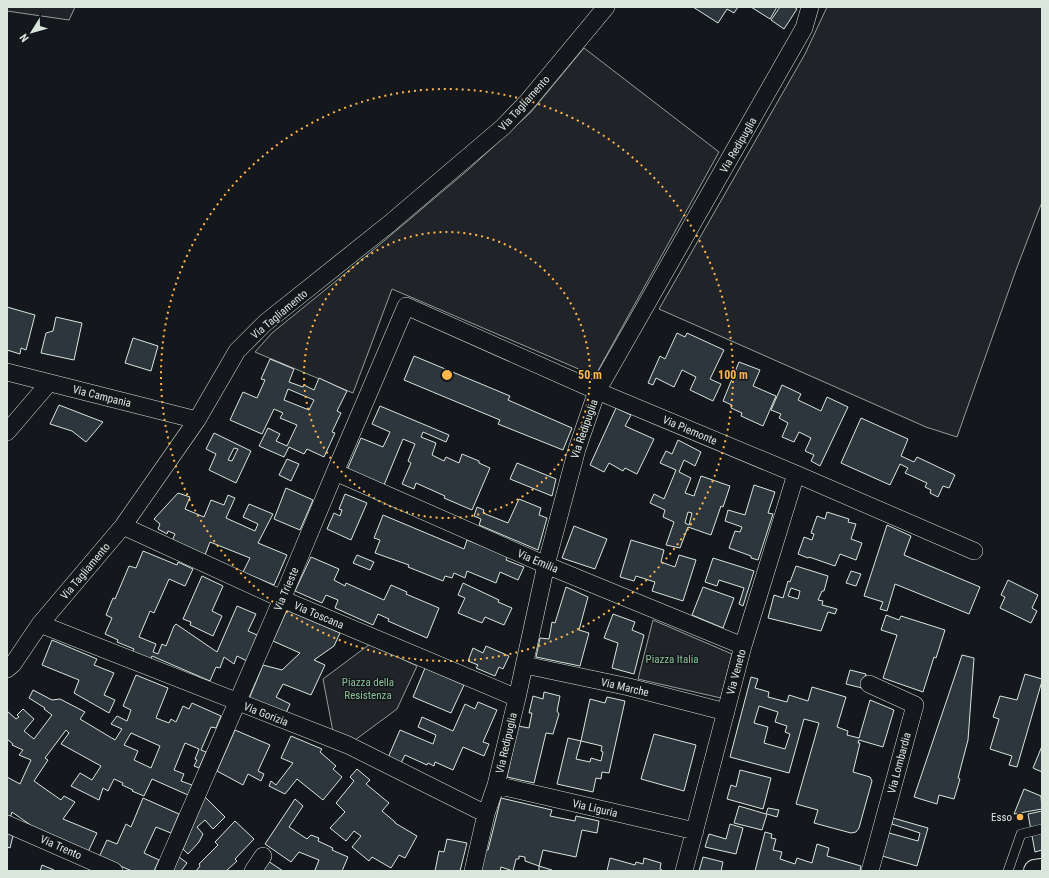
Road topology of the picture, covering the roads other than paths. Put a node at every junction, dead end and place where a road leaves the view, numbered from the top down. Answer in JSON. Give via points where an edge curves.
{"nodes":[{"id":1,"x":606,"y":7,"type":"edge"},
{"id":2,"x":810,"y":7,"type":"edge"},
{"id":3,"x":406,"y":306,"type":"joint"},
{"id":4,"x":7,"y":372,"type":"edge"},
{"id":5,"x":49,"y":383,"type":"junction"},
{"id":6,"x":597,"y":391,"type":"junction"},
{"id":7,"x":198,"y":420,"type":"junction"},
{"id":8,"x":7,"y":432,"type":"edge"},
{"id":9,"x":335,"y":472,"type":"junction"},
{"id":10,"x":796,"y":474,"type":"junction"},
{"id":11,"x":123,"y":526,"type":"junction"},
{"id":12,"x":974,"y":551,"type":"dead end"},
{"id":13,"x":546,"y":564,"type":"junction"},
{"id":14,"x":282,"y":599,"type":"junction"},
{"id":15,"x":40,"y":624,"type":"junction"},
{"id":16,"x":743,"y":646,"type":"junction"},
{"id":17,"x":9,"y":664,"type":"edge"},
{"id":18,"x":525,"y":665,"type":"junction"},
{"id":19,"x":869,"y":684,"type":"dead end"},
{"id":20,"x":517,"y":698,"type":"junction"},
{"id":21,"x":238,"y":703,"type":"junction"},
{"id":22,"x":726,"y":712,"type":"junction"},
{"id":23,"x":496,"y":785,"type":"junction"},
{"id":24,"x":486,"y":814,"type":"junction"},
{"id":25,"x":7,"y":824,"type":"edge"},
{"id":26,"x":1042,"y":829,"type":"edge"},
{"id":27,"x":695,"y":831,"type":"junction"},
{"id":28,"x":263,"y":856,"type":"dead end"},
{"id":29,"x":1042,"y":870,"type":"edge"},
{"id":30,"x":114,"y":871,"type":"edge"},
{"id":31,"x":164,"y":871,"type":"edge"},
{"id":32,"x":253,"y":871,"type":"edge"},
{"id":33,"x":473,"y":871,"type":"edge"},
{"id":34,"x":684,"y":871,"type":"edge"},
{"id":35,"x":870,"y":871,"type":"edge"},
{"id":36,"x":1008,"y":871,"type":"edge"},
{"id":37,"x":1035,"y":871,"type":"edge"}],
"edges":[{"from":1,"to":7,"type":"street","name":"Via Tagliamento","via":[[528,101],[503,127],[265,323],[237,351]]},
{"from":2,"to":6,"type":"street","name":"Via Redipuglia","via":[[804,28]]},
{"from":3,"to":6,"type":"street","name":"Via Piemonte"},
{"from":3,"to":9,"type":"street","name":"Via Trieste"},
{"from":4,"to":5,"type":"street","name":"Via Campania"},
{"from":5,"to":7,"type":"street","name":"Via Campania"},
{"from":5,"to":8,"type":"street"},
{"from":6,"to":10,"type":"street","name":"Via Piemonte"},
{"from":6,"to":13,"type":"street","name":"Via Redipuglia","via":[[577,449]]},
{"from":7,"to":11,"type":"street","name":"Via Tagliamento"},
{"from":9,"to":13,"type":"street","name":"Via Emilia"},
{"from":9,"to":14,"type":"street","name":"Via Trieste"},
{"from":10,"to":12,"type":"street","name":"Via Piemonte"},
{"from":10,"to":16,"type":"street","name":"Via Veneto"},
{"from":11,"to":14,"type":"street","name":"Via Toscana"},
{"from":11,"to":15,"type":"street","name":"Via Tagliamento"},
{"from":13,"to":16,"type":"street","name":"Via Emilia"},
{"from":13,"to":18,"type":"street","name":"Via Redipuglia"},
{"from":14,"to":20,"type":"street","name":"Via Toscana"},
{"from":14,"to":21,"type":"street","name":"Via Trieste"},
{"from":15,"to":17,"type":"street","name":"Via Tagliamento"},
{"from":15,"to":21,"type":"street","name":"Via Gorizia"},
{"from":16,"to":22,"type":"street","name":"Via Veneto"},
{"from":18,"to":20,"type":"street","name":"Via Redipuglia"},
{"from":18,"to":22,"type":"street","name":"Via Marche","via":[[629,687]]},
{"from":19,"to":35,"type":"street","name":"Via Lombardia","via":[[915,705]]},
{"from":20,"to":23,"type":"street","name":"Via Redipuglia"},
{"from":21,"to":24,"type":"street","name":"Via Gorizia","via":[[348,745]]},
{"from":21,"to":31,"type":"street","name":"Via Trieste"},
{"from":22,"to":27,"type":"street","name":"Via Veneto"},
{"from":23,"to":24,"type":"street","name":"Via Redipuglia"},
{"from":23,"to":27,"type":"street","name":"Via Liguria"},
{"from":24,"to":33,"type":"street","name":"Via Redipuglia"},
{"from":25,"to":30,"type":"street","name":"Via Trento"},
{"from":26,"to":36,"type":"lane","via":[[1021,834]]},
{"from":27,"to":34,"type":"street","name":"Via Veneto"},
{"from":28,"to":32,"type":"street"},
{"from":29,"to":37,"type":"street"}]}
